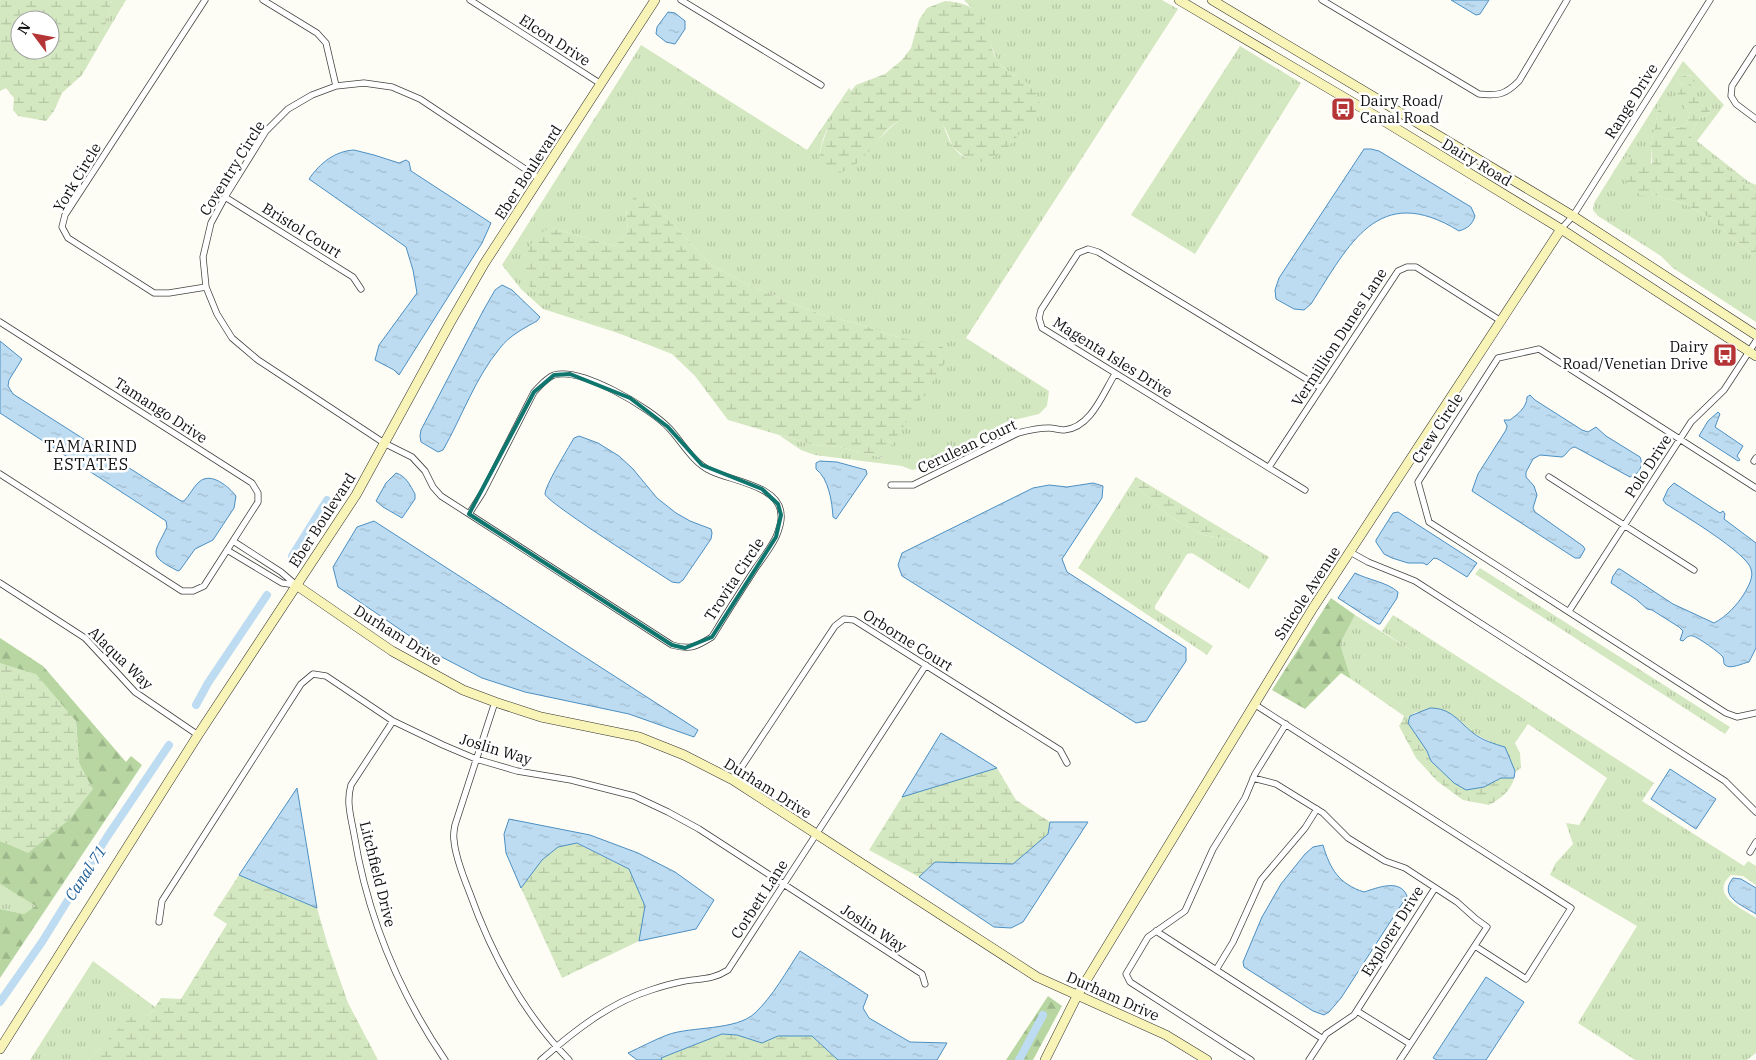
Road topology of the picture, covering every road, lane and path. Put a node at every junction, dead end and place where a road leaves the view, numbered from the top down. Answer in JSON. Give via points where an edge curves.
{"nodes":[{"id":1,"x":205,"y":0,"type":"edge"},
{"id":2,"x":263,"y":0,"type":"edge"},
{"id":3,"x":470,"y":0,"type":"edge"},
{"id":4,"x":656,"y":0,"type":"edge"},
{"id":5,"x":681,"y":0,"type":"edge"},
{"id":6,"x":1212,"y":0,"type":"edge"},
{"id":7,"x":1322,"y":0,"type":"edge"},
{"id":8,"x":1567,"y":0,"type":"edge"},
{"id":9,"x":1710,"y":0,"type":"edge"},
{"id":10,"x":1183,"y":1,"type":"edge"},
{"id":11,"x":1756,"y":48,"type":"edge"},
{"id":12,"x":601,"y":84,"type":"junction"},
{"id":13,"x":821,"y":85,"type":"dead end"},
{"id":14,"x":336,"y":86,"type":"junction"},
{"id":15,"x":1387,"y":105,"type":"junction"},
{"id":16,"x":1379,"y":118,"type":"junction"},
{"id":17,"x":1756,"y":119,"type":"edge"},
{"id":18,"x":540,"y":179,"type":"junction"},
{"id":19,"x":225,"y":197,"type":"junction"},
{"id":20,"x":1573,"y":216,"type":"junction"},
{"id":21,"x":1561,"y":229,"type":"junction"},
{"id":22,"x":206,"y":287,"type":"junction"},
{"id":23,"x":362,"y":288,"type":"dead end"},
{"id":24,"x":1501,"y":321,"type":"junction"},
{"id":25,"x":0,"y":322,"type":"edge"},
{"id":26,"x":1756,"y":335,"type":"edge"},
{"id":27,"x":1756,"y":341,"type":"edge"},
{"id":28,"x":1753,"y":354,"type":"edge"},
{"id":29,"x":1115,"y":374,"type":"junction"},
{"id":30,"x":1321,"y":388,"type":"junction"},
{"id":31,"x":1679,"y":440,"type":"junction"},
{"id":32,"x":384,"y":443,"type":"junction"},
{"id":33,"x":1269,"y":467,"type":"junction"},
{"id":34,"x":0,"y":474,"type":"edge"},
{"id":35,"x":1550,"y":477,"type":"dead end"},
{"id":36,"x":891,"y":485,"type":"dead end"},
{"id":37,"x":1756,"y":488,"type":"edge"},
{"id":38,"x":1305,"y":490,"type":"dead end"},
{"id":39,"x":469,"y":514,"type":"junction"},
{"id":40,"x":1624,"y":525,"type":"junction"},
{"id":41,"x":233,"y":541,"type":"junction"},
{"id":42,"x":227,"y":550,"type":"junction"},
{"id":43,"x":1350,"y":552,"type":"junction"},
{"id":44,"x":1694,"y":570,"type":"dead end"},
{"id":45,"x":0,"y":583,"type":"edge"},
{"id":46,"x":296,"y":585,"type":"junction"},
{"id":47,"x":1569,"y":611,"type":"junction"},
{"id":48,"x":926,"y":665,"type":"junction"},
{"id":49,"x":495,"y":702,"type":"junction"},
{"id":50,"x":1254,"y":704,"type":"junction"},
{"id":51,"x":1756,"y":713,"type":"edge"},
{"id":52,"x":393,"y":721,"type":"junction"},
{"id":53,"x":1286,"y":724,"type":"junction"},
{"id":54,"x":198,"y":735,"type":"junction"},
{"id":55,"x":476,"y":759,"type":"junction"},
{"id":56,"x":1067,"y":763,"type":"dead end"},
{"id":57,"x":1254,"y":778,"type":"junction"},
{"id":58,"x":733,"y":780,"type":"junction"},
{"id":59,"x":1317,"y":809,"type":"junction"},
{"id":60,"x":1756,"y":812,"type":"edge"},
{"id":61,"x":816,"y":834,"type":"junction"},
{"id":62,"x":1756,"y":842,"type":"edge"},
{"id":63,"x":1750,"y":852,"type":"dead end"},
{"id":64,"x":784,"y":884,"type":"junction"},
{"id":65,"x":1435,"y":888,"type":"junction"},
{"id":66,"x":159,"y":922,"type":"dead end"},
{"id":67,"x":1156,"y":931,"type":"junction"},
{"id":68,"x":1475,"y":946,"type":"junction"},
{"id":69,"x":1216,"y":970,"type":"junction"},
{"id":70,"x":925,"y":984,"type":"dead end"},
{"id":71,"x":1078,"y":994,"type":"junction"},
{"id":72,"x":1356,"y":1011,"type":"junction"},
{"id":73,"x":1323,"y":1039,"type":"junction"},
{"id":74,"x":1410,"y":1044,"type":"junction"},
{"id":75,"x":556,"y":1047,"type":"junction"},
{"id":76,"x":0,"y":1049,"type":"edge"},
{"id":77,"x":445,"y":1060,"type":"edge"},
{"id":78,"x":541,"y":1060,"type":"edge"},
{"id":79,"x":569,"y":1060,"type":"edge"},
{"id":80,"x":1045,"y":1060,"type":"edge"},
{"id":81,"x":1207,"y":1060,"type":"edge"},
{"id":82,"x":1251,"y":1060,"type":"edge"},
{"id":83,"x":1309,"y":1060,"type":"edge"},
{"id":84,"x":1400,"y":1060,"type":"edge"}],
"edges":[{"from":1,"to":22,"type":"street","name":"York Circle","via":[[65,215],[62,227],[68,238],[154,292]]},
{"from":2,"to":14,"type":"street","via":[[317,33],[326,43]]},
{"from":3,"to":12,"type":"street","name":"Elcon Drive"},
{"from":4,"to":12,"type":"street","name":"Eber Boulevard"},
{"from":5,"to":13,"type":"street"},
{"from":6,"to":15,"type":"street","name":"Dairy Road"},
{"from":7,"to":8,"type":"street","via":[[1479,94],[1491,96],[1503,94],[1519,81]]},
{"from":9,"to":20,"type":"street","name":"Range Drive"},
{"from":10,"to":16,"type":"street","name":"Dairy Road"},
{"from":11,"to":17,"type":"street","via":[[1732,86],[1731,96],[1736,104]]},
{"from":12,"to":18,"type":"street","name":"Eber Boulevard"},
{"from":14,"to":18,"type":"street","name":"Coventry Circle","via":[[364,83],[392,87],[420,100]]},
{"from":14,"to":19,"type":"street","name":"Coventry Circle","via":[[288,109],[266,131]]},
{"from":15,"to":16,"type":"street"},
{"from":15,"to":20,"type":"street","name":"Dairy Road"},
{"from":16,"to":21,"type":"street","name":"Dairy Road"},
{"from":18,"to":32,"type":"street","name":"Eber Boulevard","via":[[474,281]]},
{"from":19,"to":22,"type":"street","name":"Coventry Circle","via":[[211,223],[203,257]]},
{"from":19,"to":23,"type":"street","name":"Bristol Court","via":[[352,277]]},
{"from":20,"to":21,"type":"street","name":"Snicole Avenue"},
{"from":20,"to":26,"type":"street","name":"Dairy Road"},
{"from":21,"to":24,"type":"street","name":"Snicole Avenue"},
{"from":21,"to":28,"type":"street","name":"Dairy Road"},
{"from":22,"to":32,"type":"street","name":"Coventry Circle","via":[[232,338],[258,360]]},
{"from":24,"to":30,"type":"street","name":"Vermillion Dunes Lane","via":[[1416,268],[1407,267],[1398,271]]},
{"from":24,"to":43,"type":"street","name":"Snicole Avenue"},
{"from":25,"to":41,"type":"street","name":"Tamango Drive","via":[[252,483],[258,493],[258,502]]},
{"from":27,"to":28,"type":"street","name":"Polo Drive"},
{"from":28,"to":31,"type":"street","name":"Polo Drive","via":[[1724,390],[1691,422]]},
{"from":29,"to":30,"type":"street","name":"Magenta Isles Drive","via":[[1042,328],[1039,318],[1078,253],[1088,249],[1098,252]]},
{"from":29,"to":33,"type":"street","name":"Magenta Isles Drive"},
{"from":29,"to":36,"type":"street","name":"Cerulean Court","via":[[1088,418],[1078,425],[1065,430],[1035,429],[1018,434],[913,485]]},
{"from":30,"to":33,"type":"street","name":"Vermillion Dunes Lane"},
{"from":31,"to":37,"type":"street","name":"Crew Circle"},
{"from":31,"to":40,"type":"street","name":"Polo Drive"},
{"from":31,"to":47,"type":"street","name":"Crew Circle","via":[[1539,349],[1498,358],[1418,482],[1429,522]]},
{"from":32,"to":39,"type":"street","name":"Trovita Circle","via":[[412,457],[441,496]]},
{"from":32,"to":46,"type":"street","name":"Eber Boulevard","via":[[356,494]]},
{"from":33,"to":38,"type":"street","name":"Magenta Isles Drive"},
{"from":34,"to":42,"type":"street","name":"Tamango Drive","via":[[182,591],[193,592],[204,586]]},
{"from":35,"to":40,"type":"street"},
{"from":39,"to":39,"type":"street","name":"Trovita Circle","via":[[534,392],[554,375],[570,374],[630,398],[668,427],[702,465],[710,471],[762,489],[778,504],[782,515],[776,537],[712,637],[698,646],[685,648],[672,645]]},
{"from":40,"to":44,"type":"street"},
{"from":40,"to":47,"type":"street","name":"Polo Drive"},
{"from":41,"to":42,"type":"street","name":"Tamango Drive"},
{"from":41,"to":46,"type":"street"},
{"from":42,"to":46,"type":"street","via":[[282,583]]},
{"from":43,"to":50,"type":"street","name":"Snicole Avenue"},
{"from":43,"to":60,"type":"street","via":[[1423,586],[1725,781]]},
{"from":45,"to":54,"type":"street","name":"Alaqua Way","via":[[85,638],[135,692]]},
{"from":46,"to":49,"type":"street","name":"Durham Drive","via":[[392,651],[463,690]]},
{"from":46,"to":54,"type":"street","name":"Eber Boulevard"},
{"from":47,"to":51,"type":"street","name":"Crew Circle","via":[[1726,713],[1737,717]]},
{"from":48,"to":56,"type":"street","name":"Orborne Court","via":[[1060,750]]},
{"from":48,"to":58,"type":"street","name":"Orborne Court","via":[[854,620],[844,619],[835,626]]},
{"from":48,"to":61,"type":"street","name":"Corbett Lane"},
{"from":49,"to":55,"type":"street"},
{"from":49,"to":58,"type":"street","name":"Durham Drive","via":[[541,717],[639,736]]},
{"from":50,"to":53,"type":"street"},
{"from":50,"to":71,"type":"street","name":"Snicole Avenue"},
{"from":52,"to":55,"type":"street","name":"Joslin Way"},
{"from":52,"to":66,"type":"street","name":"Joslin Way","via":[[326,676],[313,674],[301,684],[162,901]]},
{"from":52,"to":77,"type":"street","name":"Litchfield Drive","via":[[351,785],[348,797],[357,854],[373,916],[424,1029]]},
{"from":53,"to":57,"type":"street"},
{"from":53,"to":68,"type":"street","via":[[1571,908],[1526,979]]},
{"from":54,"to":76,"type":"street","name":"Eber Boulevard"},
{"from":55,"to":64,"type":"street","name":"Joslin Way","via":[[634,796],[700,829]]},
{"from":55,"to":75,"type":"street","via":[[455,825],[454,840],[464,878],[481,926],[502,969]]},
{"from":57,"to":59,"type":"street","name":"Explorer Drive","via":[[1276,784]]},
{"from":57,"to":67,"type":"street","via":[[1213,849],[1185,912]]},
{"from":58,"to":61,"type":"street","name":"Durham Drive"},
{"from":59,"to":65,"type":"street","name":"Explorer Drive","via":[[1348,838]]},
{"from":59,"to":69,"type":"street","via":[[1306,828],[1261,880],[1233,942]]},
{"from":61,"to":64,"type":"street","name":"Corbett Lane"},
{"from":61,"to":71,"type":"street","name":"Durham Drive","via":[[1037,977]]},
{"from":62,"to":63,"type":"street"},
{"from":64,"to":70,"type":"street","name":"Joslin Way","via":[[922,974]]},
{"from":64,"to":75,"type":"street","name":"Corbett Lane","via":[[728,970],[717,977],[648,991],[610,1009]]},
{"from":65,"to":68,"type":"street","via":[[1487,927]]},
{"from":65,"to":72,"type":"street","name":"Explorer Drive"},
{"from":67,"to":69,"type":"street"},
{"from":67,"to":82,"type":"street","via":[[1148,937],[1127,970],[1130,982]]},
{"from":68,"to":74,"type":"street"},
{"from":69,"to":73,"type":"street"},
{"from":71,"to":80,"type":"street","name":"Snicole Avenue"},
{"from":71,"to":81,"type":"street","name":"Durham Drive","via":[[1166,1035]]},
{"from":72,"to":73,"type":"street","name":"Explorer Drive"},
{"from":72,"to":74,"type":"street"},
{"from":73,"to":83,"type":"street","name":"Explorer Drive"},
{"from":74,"to":84,"type":"street"},
{"from":75,"to":78,"type":"street","name":"Corbett Lane"},
{"from":75,"to":79,"type":"street"}]}
